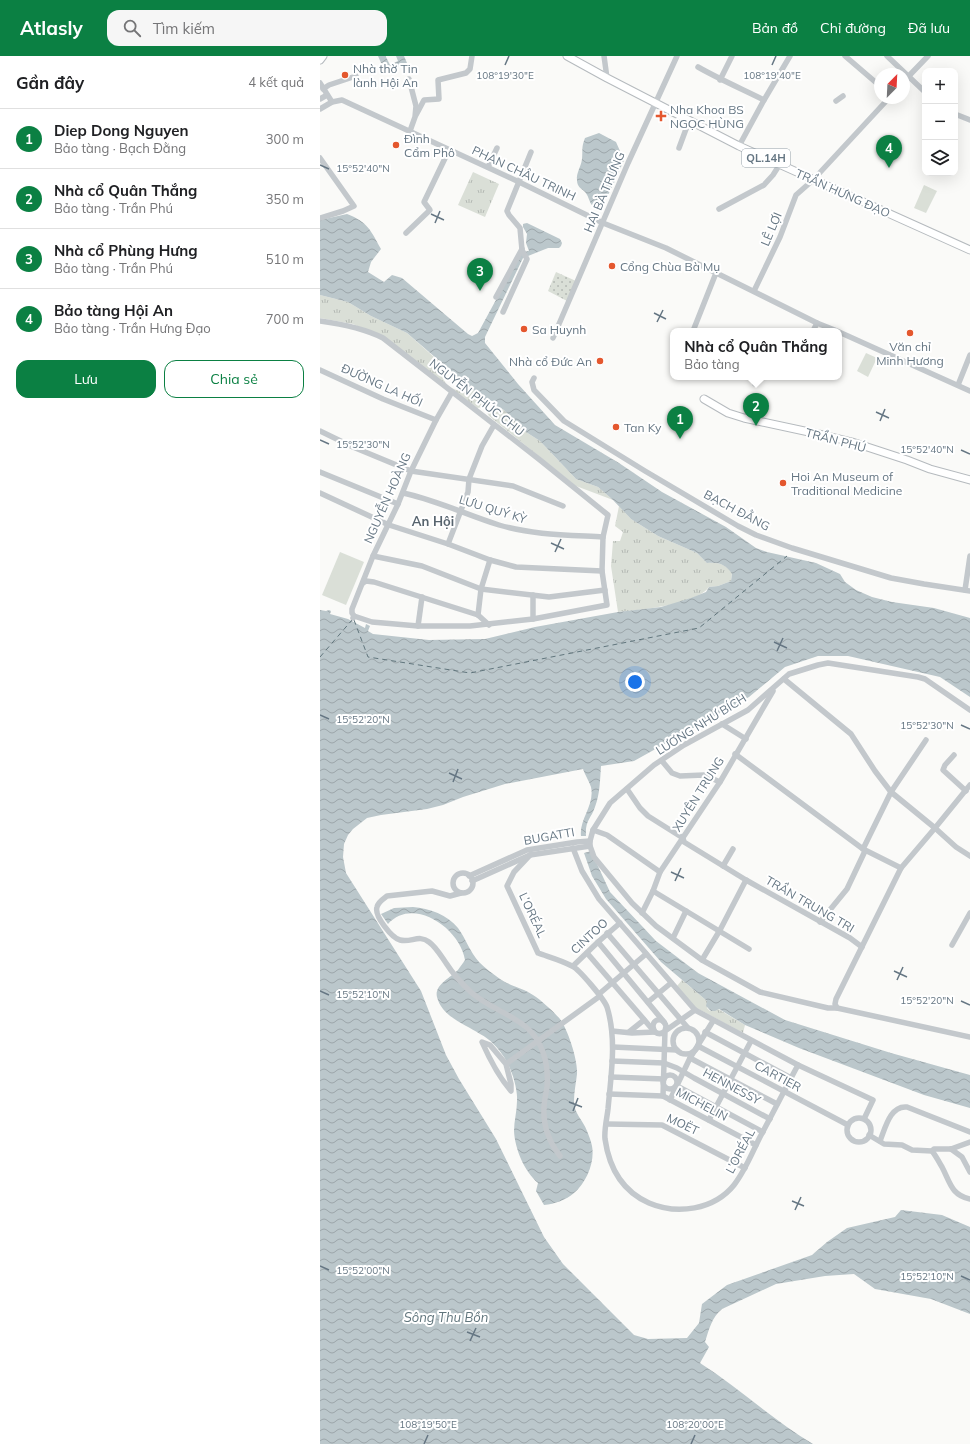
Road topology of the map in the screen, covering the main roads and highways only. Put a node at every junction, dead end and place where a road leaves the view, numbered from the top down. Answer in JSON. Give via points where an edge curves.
{"nodes":[{"id":1,"x":323,"y":56,"type":"edge"},
{"id":2,"x":567,"y":56,"type":"edge"},
{"id":3,"x":320,"y":60,"type":"edge"},
{"id":4,"x":970,"y":250,"type":"edge"},
{"id":5,"x":704,"y":399,"type":"dead end"},
{"id":6,"x":970,"y":480,"type":"edge"}],
"edges":[{"from":1,"to":3,"type":"main road"},
{"from":2,"to":4,"type":"main road","name":"TRẦN HƯNG ĐẠO","number":"QL.14H","via":[[739,146]]},
{"from":5,"to":6,"type":"main road","name":"TRẦN PHÚ","via":[[728,413],[744,418],[844,440]]}]}
